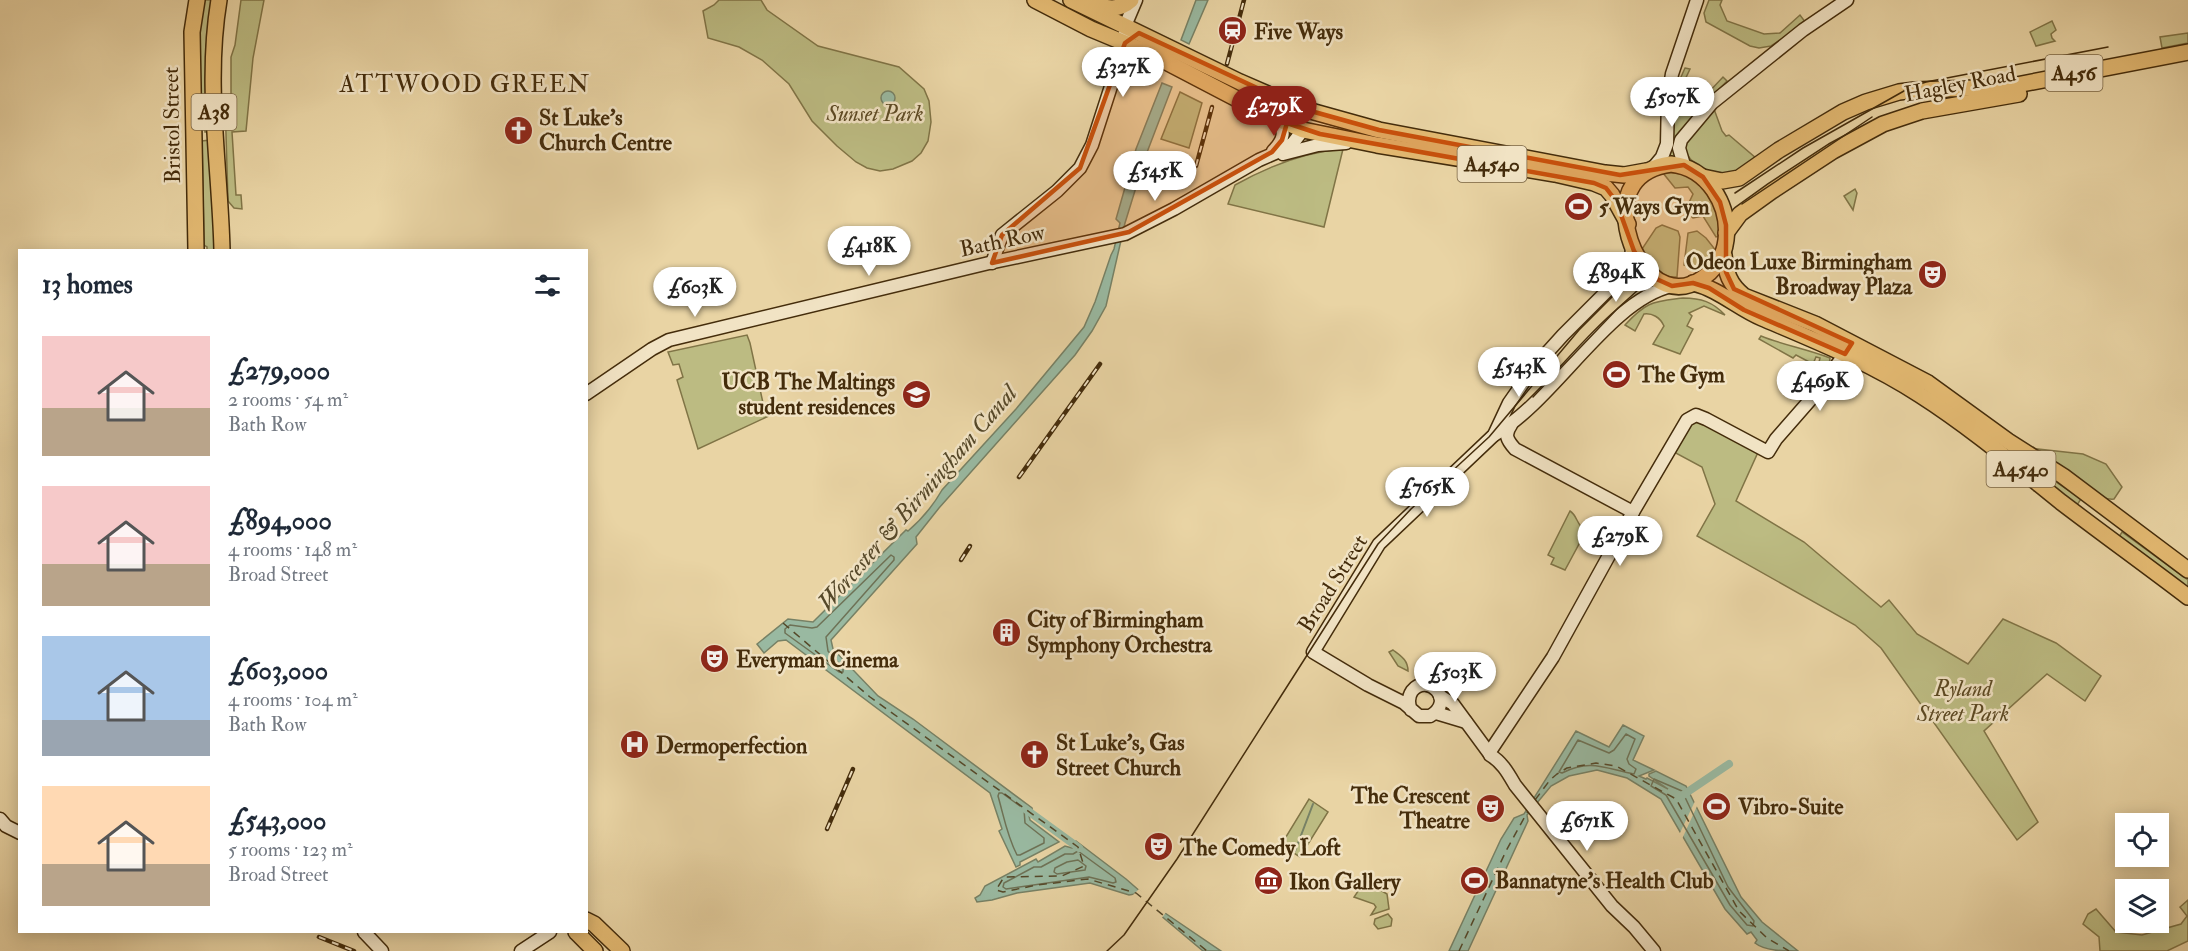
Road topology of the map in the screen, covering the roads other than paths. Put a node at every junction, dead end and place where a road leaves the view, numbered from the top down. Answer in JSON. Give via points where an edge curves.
{"nodes":[{"id":1,"x":197,"y":0,"type":"edge"},
{"id":2,"x":219,"y":0,"type":"edge"},
{"id":3,"x":1035,"y":0,"type":"edge"},
{"id":4,"x":1071,"y":0,"type":"edge"},
{"id":5,"x":1084,"y":0,"type":"edge"},
{"id":6,"x":1697,"y":0,"type":"edge"},
{"id":7,"x":1847,"y":0,"type":"edge"},
{"id":8,"x":1133,"y":3,"type":"edge"},
{"id":9,"x":1132,"y":29,"type":"junction"},
{"id":10,"x":1125,"y":43,"type":"junction"},
{"id":11,"x":2188,"y":52,"type":"edge"},
{"id":12,"x":2188,"y":61,"type":"edge"},
{"id":13,"x":1240,"y":82,"type":"junction"},
{"id":14,"x":1274,"y":117,"type":"junction"},
{"id":15,"x":1303,"y":130,"type":"junction"},
{"id":16,"x":1377,"y":145,"type":"junction"},
{"id":17,"x":1259,"y":160,"type":"junction"},
{"id":18,"x":1684,"y":165,"type":"junction"},
{"id":19,"x":1649,"y":170,"type":"junction"},
{"id":20,"x":1703,"y":177,"type":"junction"},
{"id":21,"x":1628,"y":224,"type":"junction"},
{"id":22,"x":1726,"y":233,"type":"junction"},
{"id":23,"x":1632,"y":245,"type":"junction"},
{"id":24,"x":196,"y":249,"type":"edge"},
{"id":25,"x":222,"y":249,"type":"edge"},
{"id":26,"x":1724,"y":255,"type":"junction"},
{"id":27,"x":992,"y":263,"type":"junction"},
{"id":28,"x":1693,"y":284,"type":"junction"},
{"id":29,"x":1672,"y":286,"type":"junction"},
{"id":30,"x":1849,"y":348,"type":"junction"},
{"id":31,"x":588,"y":393,"type":"edge"},
{"id":32,"x":1511,"y":425,"type":"junction"},
{"id":33,"x":1494,"y":433,"type":"junction"},
{"id":34,"x":1634,"y":512,"type":"junction"},
{"id":35,"x":2188,"y":570,"type":"edge"},
{"id":36,"x":2188,"y":597,"type":"edge"},
{"id":37,"x":1411,"y":693,"type":"junction"},
{"id":38,"x":1388,"y":694,"type":"junction"},
{"id":39,"x":1440,"y":696,"type":"junction"},
{"id":40,"x":1411,"y":710,"type":"junction"},
{"id":41,"x":1436,"y":713,"type":"junction"},
{"id":42,"x":1466,"y":722,"type":"junction"},
{"id":43,"x":1515,"y":785,"type":"dead end"},
{"id":44,"x":3,"y":823,"type":"edge"},
{"id":45,"x":18,"y":831,"type":"edge"},
{"id":46,"x":1620,"y":913,"type":"junction"},
{"id":47,"x":588,"y":921,"type":"edge"},
{"id":48,"x":365,"y":933,"type":"edge"},
{"id":49,"x":548,"y":933,"type":"edge"},
{"id":50,"x":583,"y":937,"type":"edge"},
{"id":51,"x":380,"y":950,"type":"edge"},
{"id":52,"x":521,"y":951,"type":"edge"},
{"id":53,"x":595,"y":951,"type":"edge"},
{"id":54,"x":608,"y":951,"type":"edge"},
{"id":55,"x":622,"y":951,"type":"edge"},
{"id":56,"x":1646,"y":951,"type":"edge"},
{"id":57,"x":1653,"y":951,"type":"edge"}],
"edges":[{"from":1,"to":24,"type":"highway","name":"Bristol Street","number":"A38","via":[[192,42]]},
{"from":2,"to":25,"type":"highway","name":"Bristol Street","number":"A38","via":[[213,33],[213,84]]},
{"from":3,"to":10,"type":"highway","number":"A4540"},
{"from":4,"to":9,"type":"highway","number":"A4540"},
{"from":5,"to":8,"type":"highway","via":[[1112,9]]},
{"from":6,"to":19,"type":"street","via":[[1672,74],[1667,144],[1662,157]]},
{"from":7,"to":18,"type":"street","via":[[1712,103],[1682,140],[1679,148]]},
{"from":8,"to":9,"type":"street"},
{"from":9,"to":10,"type":"street"},
{"from":9,"to":13,"type":"highway","number":"A4540"},
{"from":10,"to":14,"type":"highway","number":"A4540"},
{"from":10,"to":27,"type":"street","via":[[1092,145],[1080,168],[1002,235]]},
{"from":11,"to":20,"type":"highway","name":"Hagley Road","number":"A456","via":[[2006,87],[1915,90],[1866,102],[1779,150],[1739,178],[1722,181]]},
{"from":12,"to":22,"type":"highway","name":"Hagley Road","number":"A456","via":[[1922,111],[1883,124],[1768,194],[1740,214]]},
{"from":13,"to":15,"type":"highway","via":[[1264,102],[1306,122]]},
{"from":13,"to":19,"type":"highway","number":"A4540","via":[[1300,108],[1379,130],[1605,173],[1624,175]]},
{"from":14,"to":15,"type":"highway","number":"A4540"},
{"from":14,"to":17,"type":"street","via":[[1283,129],[1282,140]]},
{"from":15,"to":16,"type":"highway","number":"A4540"},
{"from":15,"to":17,"type":"street","name":"Bath Row","via":[[1293,143]]},
{"from":16,"to":17,"type":"street","via":[[1318,145]]},
{"from":16,"to":21,"type":"highway","number":"A4540","via":[[1594,183],[1612,195]]},
{"from":17,"to":27,"type":"street","name":"Bath Row","via":[[1125,234]]},
{"from":18,"to":19,"type":"highway","number":"A4540"},
{"from":18,"to":20,"type":"highway","number":"A4540"},
{"from":19,"to":21,"type":"highway","number":"A4540","via":[[1631,188],[1626,206]]},
{"from":20,"to":22,"type":"highway","number":"A4540","via":[[1720,202]]},
{"from":21,"to":23,"type":"highway","number":"A4540"},
{"from":22,"to":26,"type":"highway","number":"A4540"},
{"from":23,"to":29,"type":"highway","number":"A4540","via":[[1645,270]]},
{"from":23,"to":33,"type":"street","name":"Broad Street","via":[[1631,262],[1625,273],[1535,366]]},
{"from":26,"to":28,"type":"highway"},
{"from":26,"to":30,"type":"highway","number":"A4540","via":[[1728,280],[1734,289],[1801,318]]},
{"from":27,"to":31,"type":"street","name":"Bath Row","via":[[669,340]]},
{"from":28,"to":29,"type":"highway","number":"A4540"},
{"from":28,"to":30,"type":"highway","number":"A4540","via":[[1709,288],[1744,310]]},
{"from":29,"to":32,"type":"street","name":"Broad Street","via":[[1651,292],[1623,314]]},
{"from":30,"to":34,"type":"street","via":[[1768,452],[1706,419],[1692,416]]},
{"from":30,"to":35,"type":"highway","number":"A4540","via":[[1928,384],[2062,476]]},
{"from":30,"to":36,"type":"highway","number":"A4540","via":[[1943,410]]},
{"from":32,"to":33,"type":"street","name":"Broad Street"},
{"from":32,"to":34,"type":"street","via":[[1507,438],[1515,449]]},
{"from":33,"to":38,"type":"street","name":"Broad Street","via":[[1379,544],[1313,652]]},
{"from":34,"to":42,"type":"street","via":[[1553,657],[1489,753]]},
{"from":37,"to":38,"type":"street"},
{"from":37,"to":39,"type":"street","via":[[1423,685],[1436,689]]},
{"from":37,"to":40,"type":"street"},
{"from":38,"to":40,"type":"street"},
{"from":39,"to":41,"type":"street","via":[[1441,705]]},
{"from":39,"to":42,"type":"street","via":[[1453,704]]},
{"from":40,"to":41,"type":"street","via":[[1424,717]]},
{"from":41,"to":42,"type":"street"},
{"from":43,"to":46,"type":"street"},
{"from":44,"to":45,"type":"street"},
{"from":46,"to":56,"type":"street"},
{"from":46,"to":57,"type":"street"},
{"from":47,"to":55,"type":"highway"},
{"from":48,"to":51,"type":"street"},
{"from":49,"to":52,"type":"street"},
{"from":50,"to":53,"type":"highway"},
{"from":50,"to":54,"type":"highway"}]}
